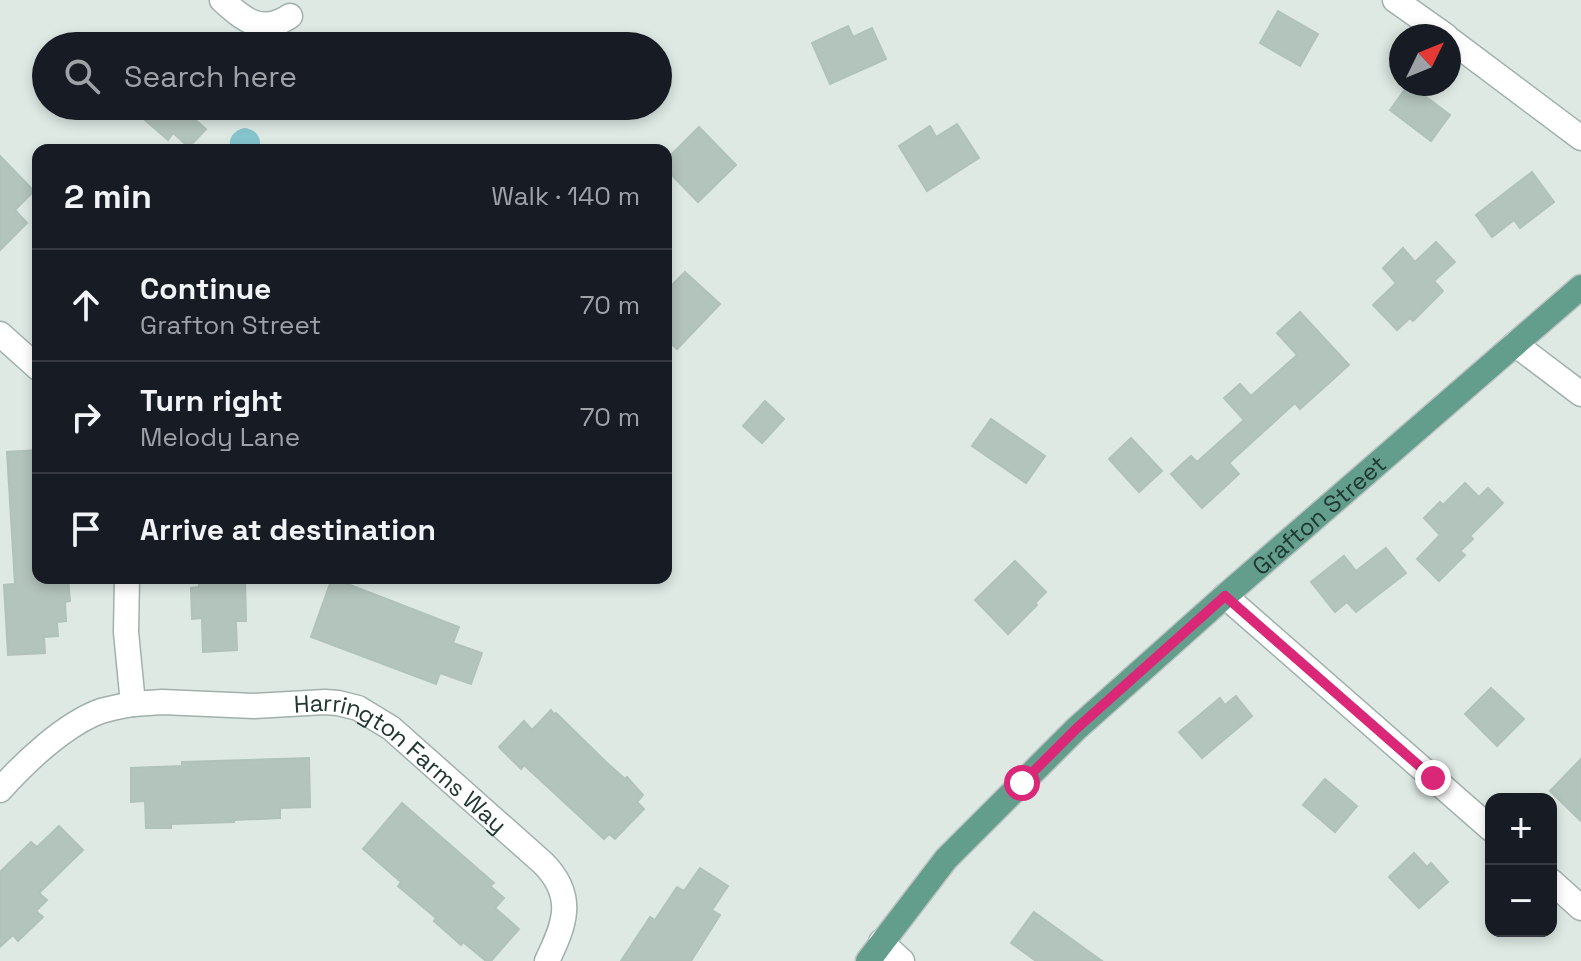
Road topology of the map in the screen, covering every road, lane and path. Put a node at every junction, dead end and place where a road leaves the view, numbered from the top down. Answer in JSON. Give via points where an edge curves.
{"nodes":[{"id":1,"x":222,"y":0,"type":"edge"},
{"id":2,"x":1395,"y":0,"type":"edge"},
{"id":3,"x":290,"y":16,"type":"dead end"},
{"id":4,"x":1429,"y":24,"type":"edge"},
{"id":5,"x":1461,"y":48,"type":"edge"},
{"id":6,"x":1581,"y":138,"type":"edge"},
{"id":7,"x":1581,"y":287,"type":"edge"},
{"id":8,"x":0,"y":334,"type":"edge"},
{"id":9,"x":1515,"y":344,"type":"junction"},
{"id":10,"x":32,"y":363,"type":"edge"},
{"id":11,"x":1581,"y":394,"type":"edge"},
{"id":12,"x":127,"y":584,"type":"edge"},
{"id":13,"x":1225,"y":596,"type":"junction"},
{"id":14,"x":133,"y":704,"type":"junction"},
{"id":15,"x":0,"y":790,"type":"edge"},
{"id":16,"x":1485,"y":824,"type":"edge"},
{"id":17,"x":1557,"y":886,"type":"edge"},
{"id":18,"x":1581,"y":908,"type":"edge"},
{"id":19,"x":874,"y":952,"type":"edge"},
{"id":20,"x":547,"y":961,"type":"edge"},
{"id":21,"x":902,"y":961,"type":"edge"}],
"edges":[{"from":1,"to":3,"type":"street","via":[[266,26]]},
{"from":2,"to":4,"type":"street"},
{"from":5,"to":6,"type":"street"},
{"from":7,"to":9,"type":"main road","name":"Grafton Street"},
{"from":8,"to":10,"type":"street"},
{"from":9,"to":11,"type":"street"},
{"from":9,"to":13,"type":"main road","name":"Grafton Street"},
{"from":12,"to":14,"type":"street"},
{"from":13,"to":16,"type":"street"},
{"from":13,"to":19,"type":"main road","name":"Grafton Street","via":[[1076,729],[946,859]]},
{"from":14,"to":15,"type":"street","name":"Harrington Farms Way","via":[[102,711],[69,728]]},
{"from":14,"to":20,"type":"street","name":"Harrington Farms Way","via":[[325,702],[358,708],[381,721],[556,879],[565,909]]},
{"from":17,"to":18,"type":"street"},
{"from":19,"to":21,"type":"street"}]}
